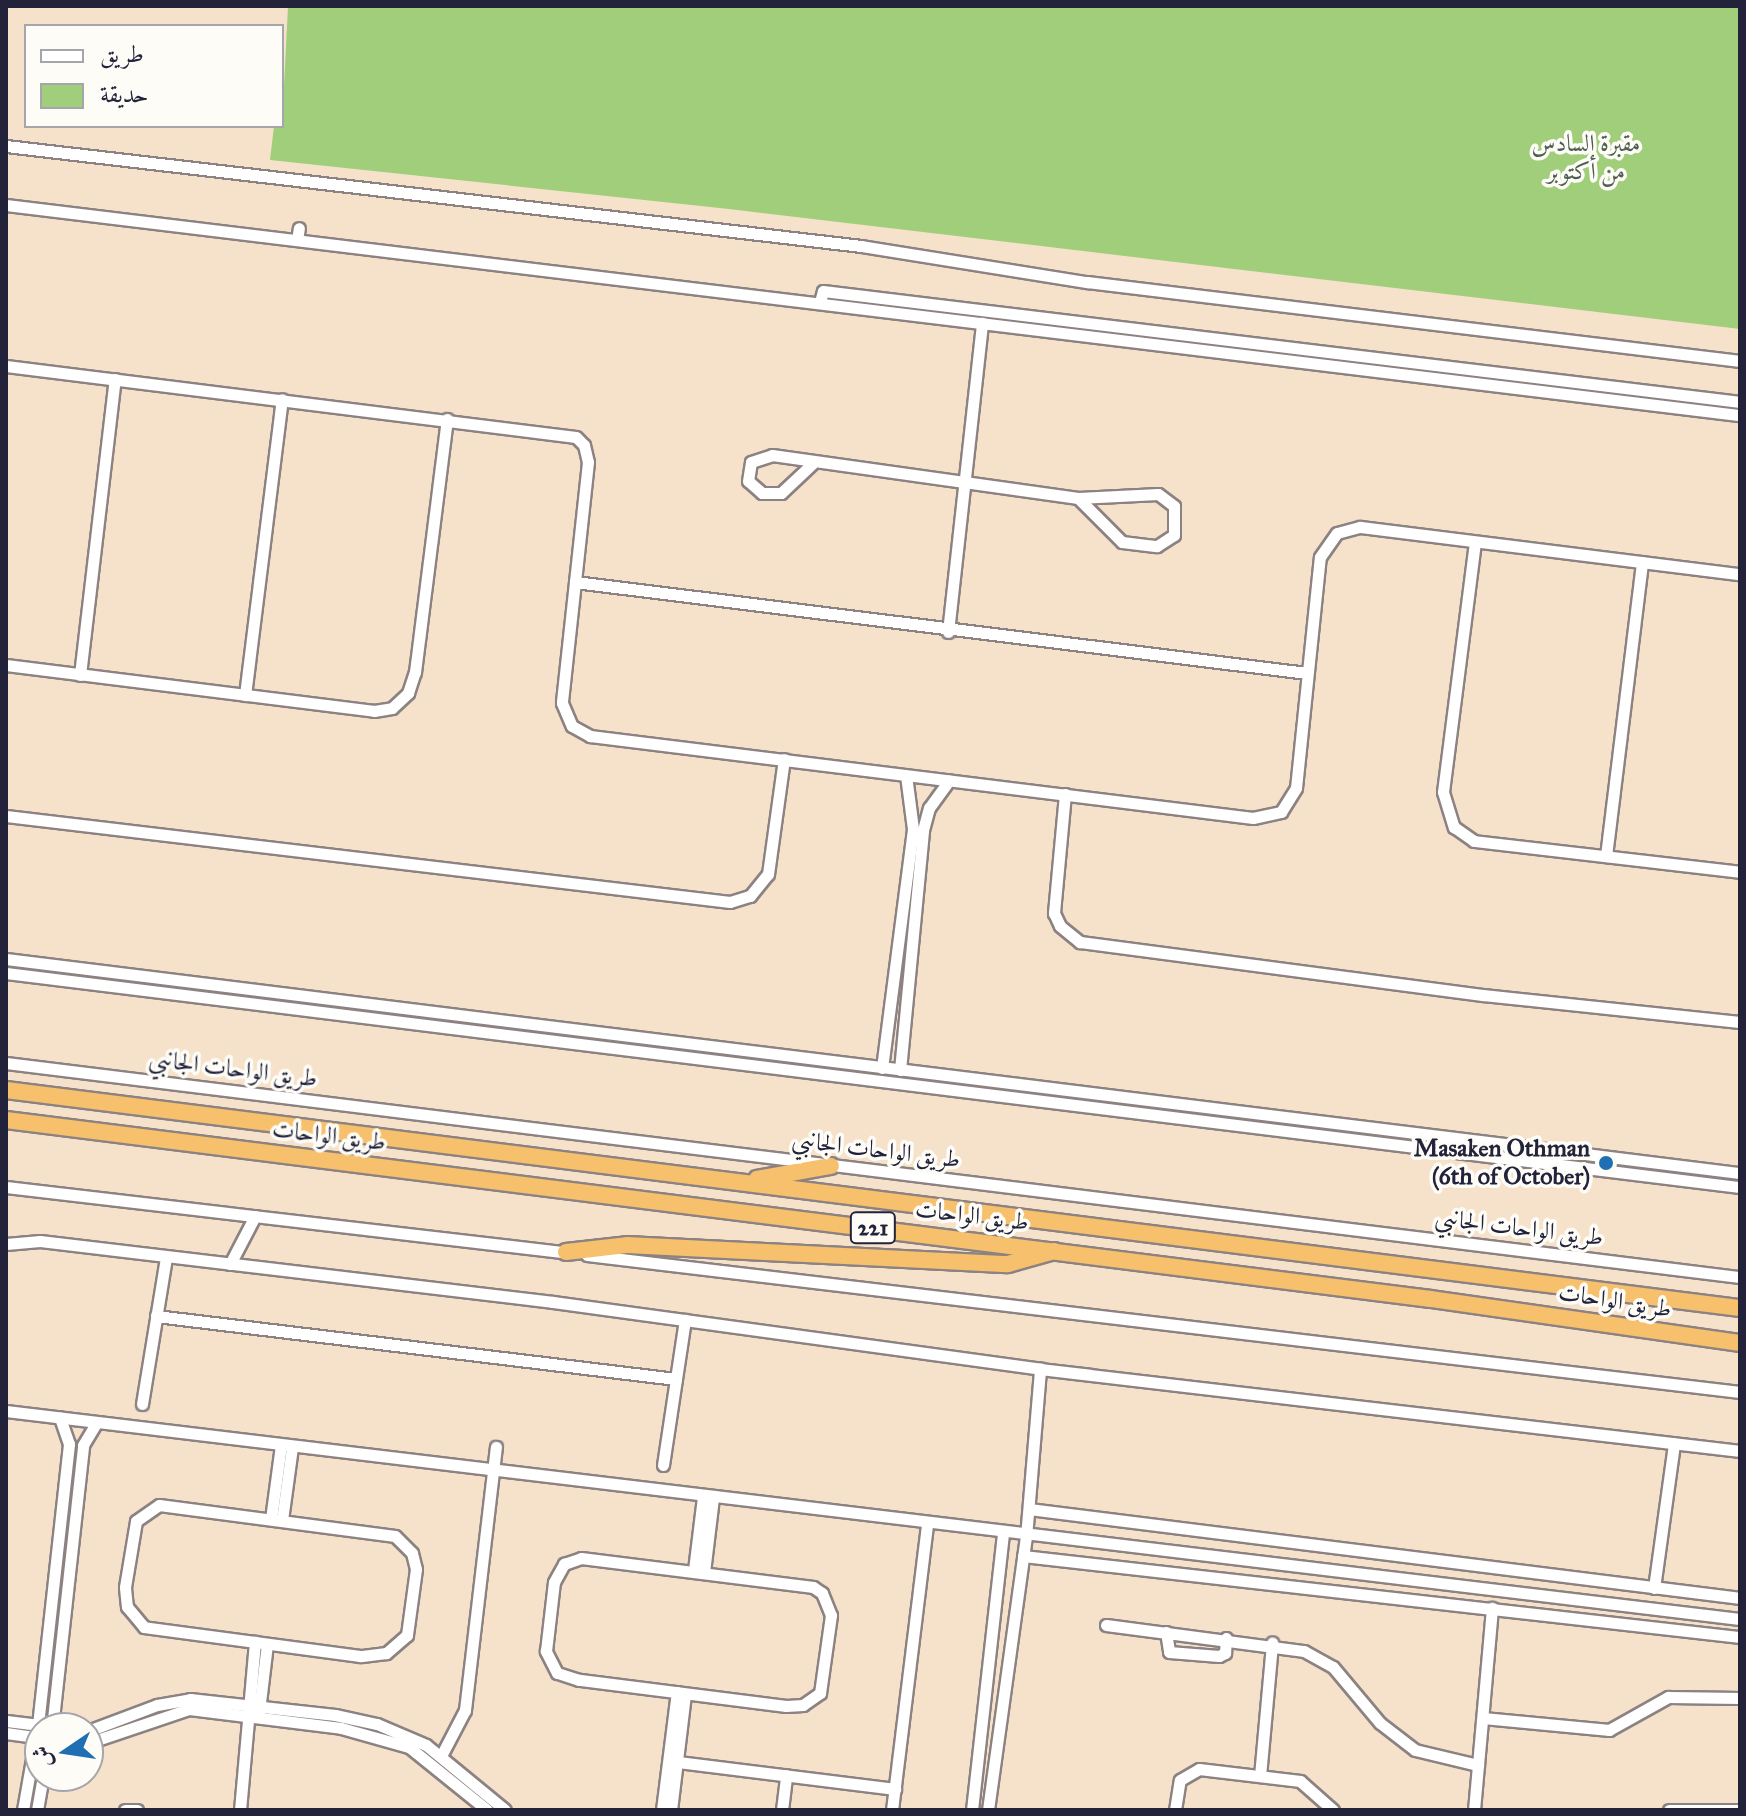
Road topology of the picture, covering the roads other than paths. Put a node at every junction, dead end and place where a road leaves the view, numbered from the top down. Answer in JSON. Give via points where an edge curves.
{"nodes":[{"id":1,"x":6,"y":146,"type":"edge"},
{"id":2,"x":6,"y":205,"type":"edge"},
{"id":3,"x":821,"y":296,"type":"junction"},
{"id":4,"x":982,"y":323,"type":"junction"},
{"id":5,"x":1206,"y":337,"type":"junction"},
{"id":6,"x":1204,"y":350,"type":"junction"},
{"id":7,"x":1740,"y":361,"type":"edge"},
{"id":8,"x":6,"y":366,"type":"edge"},
{"id":9,"x":115,"y":379,"type":"junction"},
{"id":10,"x":282,"y":399,"type":"junction"},
{"id":11,"x":1740,"y":402,"type":"edge"},
{"id":12,"x":1740,"y":415,"type":"edge"},
{"id":13,"x":447,"y":419,"type":"junction"},
{"id":14,"x":813,"y":463,"type":"junction"},
{"id":15,"x":965,"y":484,"type":"junction"},
{"id":16,"x":1078,"y":498,"type":"junction"},
{"id":17,"x":1475,"y":542,"type":"junction"},
{"id":18,"x":1642,"y":562,"type":"junction"},
{"id":19,"x":1740,"y":574,"type":"edge"},
{"id":20,"x":575,"y":582,"type":"junction"},
{"id":21,"x":948,"y":632,"type":"junction"},
{"id":22,"x":6,"y":665,"type":"edge"},
{"id":23,"x":1307,"y":673,"type":"junction"},
{"id":24,"x":80,"y":675,"type":"junction"},
{"id":25,"x":245,"y":695,"type":"junction"},
{"id":26,"x":784,"y":759,"type":"junction"},
{"id":27,"x":906,"y":775,"type":"junction"},
{"id":28,"x":949,"y":780,"type":"junction"},
{"id":29,"x":1065,"y":794,"type":"junction"},
{"id":30,"x":6,"y":816,"type":"edge"},
{"id":31,"x":1606,"y":856,"type":"junction"},
{"id":32,"x":1740,"y":872,"type":"edge"},
{"id":33,"x":6,"y":959,"type":"edge"},
{"id":34,"x":6,"y":973,"type":"edge"},
{"id":35,"x":277,"y":992,"type":"junction"},
{"id":36,"x":275,"y":1007,"type":"junction"},
{"id":37,"x":1740,"y":1022,"type":"edge"},
{"id":38,"x":6,"y":1063,"type":"edge"},
{"id":39,"x":882,"y":1068,"type":"junction"},
{"id":40,"x":900,"y":1070,"type":"junction"},
{"id":41,"x":6,"y":1090,"type":"edge"},
{"id":42,"x":1095,"y":1093,"type":"junction"},
{"id":43,"x":1094,"y":1107,"type":"junction"},
{"id":44,"x":6,"y":1120,"type":"edge"},
{"id":45,"x":1309,"y":1120,"type":"junction"},
{"id":46,"x":1306,"y":1135,"type":"junction"},
{"id":47,"x":831,"y":1166,"type":"junction"},
{"id":48,"x":1740,"y":1173,"type":"edge"},
{"id":49,"x":738,"y":1183,"type":"junction"},
{"id":50,"x":6,"y":1187,"type":"edge"},
{"id":51,"x":1740,"y":1187,"type":"edge"},
{"id":52,"x":255,"y":1216,"type":"junction"},
{"id":53,"x":6,"y":1244,"type":"edge"},
{"id":54,"x":1054,"y":1251,"type":"junction"},
{"id":55,"x":566,"y":1252,"type":"junction"},
{"id":56,"x":166,"y":1257,"type":"junction"},
{"id":57,"x":230,"y":1264,"type":"junction"},
{"id":58,"x":1433,"y":1268,"type":"junction"},
{"id":59,"x":1740,"y":1277,"type":"edge"},
{"id":60,"x":1431,"y":1299,"type":"junction"},
{"id":61,"x":1740,"y":1308,"type":"edge"},
{"id":62,"x":156,"y":1316,"type":"junction"},
{"id":63,"x":685,"y":1320,"type":"junction"},
{"id":64,"x":1735,"y":1344,"type":"edge"},
{"id":65,"x":1040,"y":1369,"type":"junction"},
{"id":66,"x":676,"y":1379,"type":"junction"},
{"id":67,"x":1740,"y":1392,"type":"edge"},
{"id":68,"x":142,"y":1404,"type":"dead end"},
{"id":69,"x":6,"y":1411,"type":"edge"},
{"id":70,"x":60,"y":1418,"type":"junction"},
{"id":71,"x":96,"y":1423,"type":"junction"},
{"id":72,"x":1674,"y":1443,"type":"junction"},
{"id":73,"x":287,"y":1446,"type":"junction"},
{"id":74,"x":496,"y":1447,"type":"dead end"},
{"id":75,"x":1740,"y":1451,"type":"edge"},
{"id":76,"x":663,"y":1465,"type":"dead end"},
{"id":77,"x":492,"y":1471,"type":"junction"},
{"id":78,"x":708,"y":1498,"type":"junction"},
{"id":79,"x":1029,"y":1509,"type":"junction"},
{"id":80,"x":276,"y":1519,"type":"junction"},
{"id":81,"x":927,"y":1525,"type":"junction"},
{"id":82,"x":1003,"y":1533,"type":"junction"},
{"id":83,"x":1026,"y":1537,"type":"junction"},
{"id":84,"x":1023,"y":1556,"type":"junction"},
{"id":85,"x":699,"y":1571,"type":"junction"},
{"id":86,"x":1654,"y":1588,"type":"junction"},
{"id":87,"x":1740,"y":1598,"type":"edge"},
{"id":88,"x":1492,"y":1608,"type":"junction"},
{"id":89,"x":1700,"y":1615,"type":"junction"},
{"id":90,"x":1740,"y":1619,"type":"edge"},
{"id":91,"x":1106,"y":1625,"type":"dead end"},
{"id":92,"x":1166,"y":1632,"type":"junction"},
{"id":93,"x":1698,"y":1632,"type":"junction"},
{"id":94,"x":1740,"y":1637,"type":"edge"},
{"id":95,"x":1226,"y":1638,"type":"junction"},
{"id":96,"x":261,"y":1643,"type":"junction"},
{"id":97,"x":1272,"y":1643,"type":"junction"},
{"id":98,"x":43,"y":1683,"type":"junction"},
{"id":99,"x":56,"y":1684,"type":"junction"},
{"id":100,"x":681,"y":1693,"type":"junction"},
{"id":101,"x":1740,"y":1698,"type":"edge"},
{"id":102,"x":253,"y":1708,"type":"junction"},
{"id":103,"x":39,"y":1712,"type":"edge"},
{"id":104,"x":53,"y":1712,"type":"edge"},
{"id":105,"x":1483,"y":1718,"type":"junction"},
{"id":106,"x":104,"y":1725,"type":"edge"},
{"id":107,"x":104,"y":1737,"type":"edge"},
{"id":108,"x":441,"y":1756,"type":"junction"},
{"id":109,"x":678,"y":1762,"type":"junction"},
{"id":110,"x":1478,"y":1765,"type":"junction"},
{"id":111,"x":786,"y":1775,"type":"junction"},
{"id":112,"x":1260,"y":1776,"type":"junction"},
{"id":113,"x":895,"y":1789,"type":"junction"},
{"id":114,"x":487,"y":1806,"type":"edge"},
{"id":115,"x":125,"y":1810,"type":"edge"},
{"id":116,"x":137,"y":1810,"type":"edge"},
{"id":117,"x":240,"y":1810,"type":"edge"},
{"id":118,"x":662,"y":1810,"type":"edge"},
{"id":119,"x":671,"y":1810,"type":"edge"},
{"id":120,"x":782,"y":1810,"type":"edge"},
{"id":121,"x":892,"y":1810,"type":"edge"},
{"id":122,"x":972,"y":1810,"type":"edge"},
{"id":123,"x":988,"y":1810,"type":"edge"},
{"id":124,"x":1175,"y":1810,"type":"edge"},
{"id":125,"x":1333,"y":1810,"type":"edge"},
{"id":126,"x":1474,"y":1810,"type":"edge"},
{"id":127,"x":1669,"y":1810,"type":"edge"},
{"id":128,"x":1740,"y":1810,"type":"edge"}],
"edges":[{"from":1,"to":7,"type":"street","via":[[861,246],[1087,282]]},
{"from":2,"to":3,"type":"street"},
{"from":3,"to":4,"type":"street"},
{"from":3,"to":5,"type":"street"},
{"from":4,"to":6,"type":"street"},
{"from":4,"to":15,"type":"street"},
{"from":5,"to":6,"type":"street"},
{"from":5,"to":11,"type":"street"},
{"from":6,"to":12,"type":"street"},
{"from":8,"to":9,"type":"street"},
{"from":9,"to":10,"type":"street"},
{"from":9,"to":24,"type":"street"},
{"from":10,"to":13,"type":"street"},
{"from":10,"to":25,"type":"street"},
{"from":13,"to":20,"type":"street","via":[[568,434],[581,441],[588,462]]},
{"from":13,"to":25,"type":"street","via":[[408,693],[392,708],[374,711]]},
{"from":14,"to":14,"type":"street","via":[[781,493],[762,493],[748,481],[751,462],[763,455]]},
{"from":14,"to":15,"type":"street"},
{"from":15,"to":16,"type":"street"},
{"from":15,"to":21,"type":"street"},
{"from":16,"to":16,"type":"street","via":[[1122,542],[1145,547],[1168,543],[1177,526],[1174,506],[1158,494]]},
{"from":17,"to":18,"type":"street"},
{"from":17,"to":23,"type":"street","via":[[1360,527],[1337,533],[1320,557]]},
{"from":17,"to":31,"type":"street","via":[[1445,812],[1459,832],[1474,841]]},
{"from":18,"to":19,"type":"street"},
{"from":18,"to":31,"type":"street"},
{"from":20,"to":21,"type":"street"},
{"from":20,"to":26,"type":"street","via":[[562,690],[572,726],[590,736]]},
{"from":21,"to":23,"type":"street"},
{"from":22,"to":24,"type":"street"},
{"from":23,"to":29,"type":"street","via":[[1296,788],[1287,807],[1274,816],[1253,818]]},
{"from":24,"to":25,"type":"street"},
{"from":26,"to":27,"type":"street"},
{"from":26,"to":30,"type":"street","via":[[768,874],[750,896],[730,902]]},
{"from":27,"to":28,"type":"street"},
{"from":27,"to":39,"type":"street","via":[[913,829]]},
{"from":28,"to":29,"type":"street"},
{"from":28,"to":40,"type":"street","via":[[929,808],[923,830]]},
{"from":29,"to":37,"type":"street","via":[[1053,903],[1060,926],[1080,942],[1483,995]]},
{"from":31,"to":32,"type":"street"},
{"from":33,"to":35,"type":"street"},
{"from":34,"to":36,"type":"street"},
{"from":35,"to":36,"type":"street"},
{"from":35,"to":39,"type":"street"},
{"from":36,"to":43,"type":"street"},
{"from":38,"to":47,"type":"street","name":"طريق الواحات الجانبي"},
{"from":39,"to":40,"type":"street"},
{"from":40,"to":42,"type":"street"},
{"from":41,"to":49,"type":"highway","name":"طريق الواحات","number":"221"},
{"from":42,"to":43,"type":"street"},
{"from":42,"to":45,"type":"street"},
{"from":43,"to":46,"type":"street"},
{"from":44,"to":54,"type":"highway","name":"طريق الواحات","number":"221"},
{"from":45,"to":46,"type":"street"},
{"from":45,"to":48,"type":"street"},
{"from":46,"to":51,"type":"street"},
{"from":47,"to":49,"type":"highway"},
{"from":47,"to":59,"type":"street","name":"طريق الواحات الجانبي"},
{"from":49,"to":58,"type":"highway","name":"طريق الواحات","number":"221"},
{"from":50,"to":52,"type":"street"},
{"from":52,"to":55,"type":"street"},
{"from":52,"to":57,"type":"street"},
{"from":53,"to":56,"type":"street","via":[[40,1241]]},
{"from":54,"to":55,"type":"highway","via":[[1008,1264],[627,1245]]},
{"from":54,"to":60,"type":"highway","name":"طريق الواحات","number":"221"},
{"from":55,"to":67,"type":"street"},
{"from":56,"to":57,"type":"street"},
{"from":56,"to":62,"type":"street"},
{"from":57,"to":63,"type":"street"},
{"from":58,"to":60,"type":"highway","via":[[1439,1287]]},
{"from":58,"to":61,"type":"highway","name":"طريق الواحات","number":"221"},
{"from":60,"to":64,"type":"highway","name":"طريق الواحات","number":"221"},
{"from":62,"to":66,"type":"street"},
{"from":62,"to":68,"type":"street"},
{"from":63,"to":65,"type":"street"},
{"from":63,"to":66,"type":"street"},
{"from":65,"to":72,"type":"street"},
{"from":65,"to":79,"type":"street"},
{"from":66,"to":76,"type":"street"},
{"from":69,"to":70,"type":"street"},
{"from":70,"to":71,"type":"street"},
{"from":70,"to":98,"type":"street","via":[[69,1444]]},
{"from":71,"to":73,"type":"street"},
{"from":71,"to":99,"type":"street","via":[[83,1445]]},
{"from":72,"to":75,"type":"street"},
{"from":72,"to":86,"type":"street"},
{"from":73,"to":77,"type":"street"},
{"from":73,"to":80,"type":"street"},
{"from":74,"to":77,"type":"street"},
{"from":77,"to":78,"type":"street"},
{"from":77,"to":108,"type":"street","via":[[465,1710]]},
{"from":78,"to":81,"type":"street"},
{"from":78,"to":85,"type":"street"},
{"from":79,"to":83,"type":"street"},
{"from":79,"to":86,"type":"street"},
{"from":80,"to":96,"type":"street","via":[[150,1508],[136,1521],[125,1587],[127,1607],[144,1627]]},
{"from":80,"to":96,"type":"street","via":[[401,1540],[416,1569],[411,1622],[399,1647],[379,1655]]},
{"from":81,"to":82,"type":"street"},
{"from":81,"to":113,"type":"street"},
{"from":82,"to":83,"type":"street"},
{"from":82,"to":122,"type":"street"},
{"from":83,"to":84,"type":"street"},
{"from":83,"to":89,"type":"street"},
{"from":84,"to":88,"type":"street"},
{"from":84,"to":123,"type":"street"},
{"from":85,"to":100,"type":"street","via":[[801,1583],[822,1593],[831,1615],[824,1683],[820,1693],[803,1705]]},
{"from":85,"to":100,"type":"street","via":[[581,1558],[564,1564],[554,1582],[546,1651],[557,1673]]},
{"from":86,"to":87,"type":"street"},
{"from":88,"to":93,"type":"street"},
{"from":88,"to":105,"type":"street"},
{"from":89,"to":90,"type":"street"},
{"from":89,"to":93,"type":"street"},
{"from":91,"to":92,"type":"street"},
{"from":92,"to":95,"type":"street"},
{"from":92,"to":95,"type":"street","via":[[1169,1652],[1219,1656],[1225,1653]]},
{"from":93,"to":94,"type":"street"},
{"from":95,"to":97,"type":"street"},
{"from":96,"to":102,"type":"street"},
{"from":97,"to":110,"type":"street","via":[[1304,1651],[1333,1667],[1380,1723],[1415,1750]]},
{"from":97,"to":112,"type":"street"},
{"from":98,"to":99,"type":"street"},
{"from":98,"to":103,"type":"street"},
{"from":99,"to":104,"type":"street"},
{"from":100,"to":109,"type":"street"},
{"from":100,"to":118,"type":"street"},
{"from":101,"to":105,"type":"street","via":[[1668,1697],[1609,1730]]},
{"from":102,"to":106,"type":"street","via":[[174,1701]]},
{"from":102,"to":107,"type":"street","via":[[174,1712]]},
{"from":102,"to":108,"type":"street","via":[[377,1724]]},
{"from":102,"to":114,"type":"street","via":[[394,1741],[430,1761]]},
{"from":102,"to":117,"type":"street"},
{"from":105,"to":110,"type":"street"},
{"from":108,"to":114,"type":"street"},
{"from":109,"to":111,"type":"street"},
{"from":109,"to":119,"type":"street"},
{"from":110,"to":126,"type":"street"},
{"from":111,"to":113,"type":"street"},
{"from":111,"to":120,"type":"street"},
{"from":112,"to":124,"type":"street","via":[[1193,1770],[1180,1780]]},
{"from":112,"to":125,"type":"street","via":[[1308,1784]]},
{"from":113,"to":121,"type":"street"},
{"from":115,"to":116,"type":"street"},
{"from":127,"to":128,"type":"street"}]}
